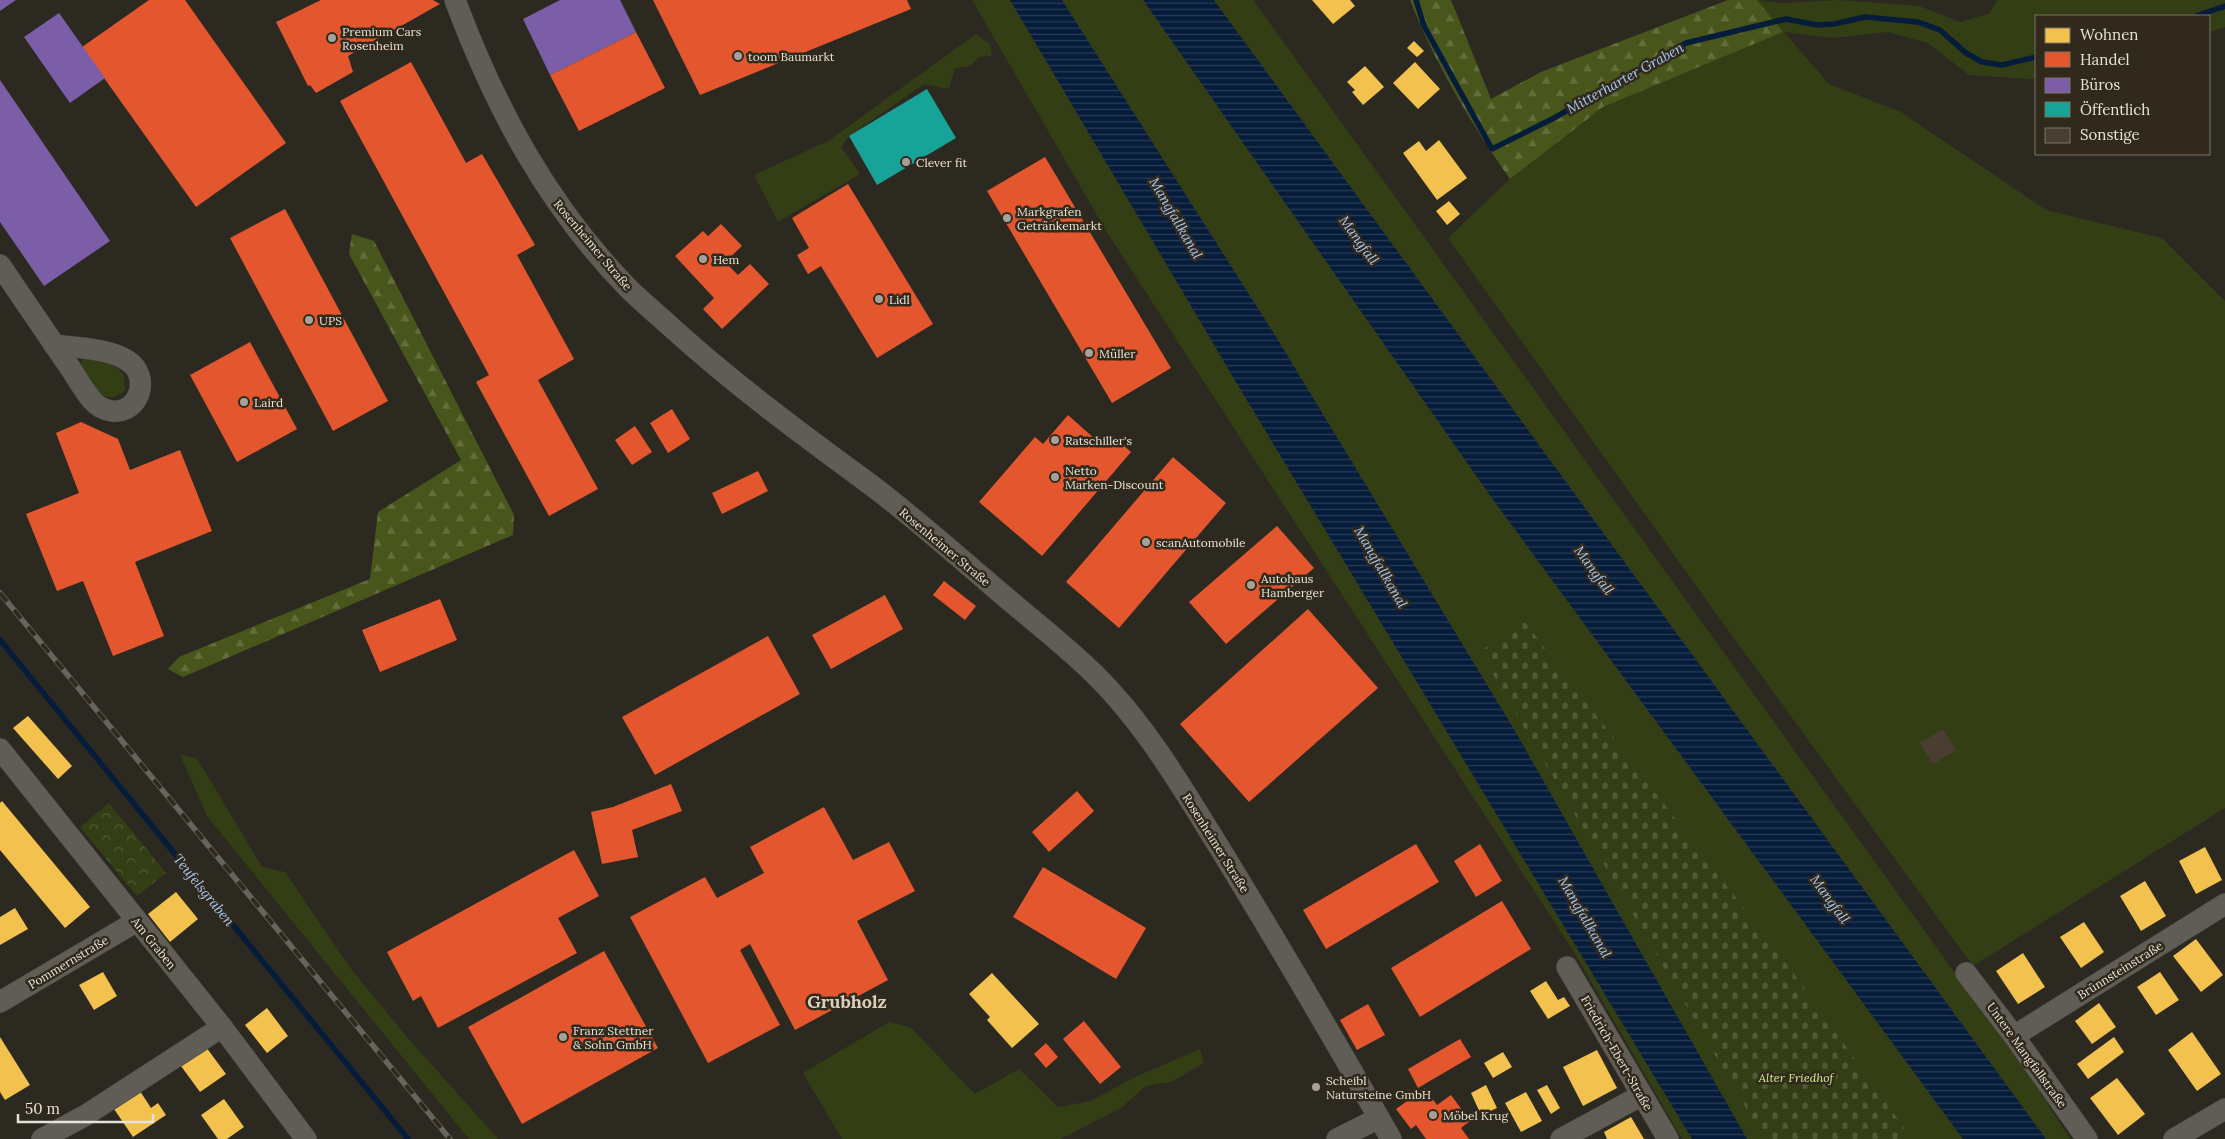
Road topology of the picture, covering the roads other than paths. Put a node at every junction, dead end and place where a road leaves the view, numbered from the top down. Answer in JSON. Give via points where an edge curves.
{"nodes":[{"id":1,"x":455,"y":0,"type":"edge"},
{"id":2,"x":0,"y":264,"type":"edge"},
{"id":3,"x":54,"y":345,"type":"dead end"},
{"id":4,"x":0,"y":749,"type":"edge"},
{"id":5,"x":2225,"y":904,"type":"edge"},
{"id":6,"x":136,"y":922,"type":"junction"},
{"id":7,"x":1568,"y":967,"type":"dead end"},
{"id":8,"x":1966,"y":973,"type":"dead end"},
{"id":9,"x":0,"y":1002,"type":"edge"},
{"id":10,"x":222,"y":1027,"type":"junction"},
{"id":11,"x":2014,"y":1036,"type":"junction"},
{"id":12,"x":1642,"y":1095,"type":"junction"},
{"id":13,"x":2225,"y":1108,"type":"edge"},
{"id":14,"x":1379,"y":1118,"type":"junction"},
{"id":15,"x":42,"y":1139,"type":"edge"},
{"id":16,"x":306,"y":1139,"type":"edge"},
{"id":17,"x":1337,"y":1139,"type":"edge"},
{"id":18,"x":1391,"y":1139,"type":"edge"},
{"id":19,"x":1561,"y":1139,"type":"edge"},
{"id":20,"x":1668,"y":1139,"type":"edge"},
{"id":21,"x":2086,"y":1139,"type":"edge"},
{"id":22,"x":2174,"y":1139,"type":"edge"}],
"edges":[{"from":1,"to":14,"type":"street","name":"Rosenheimer Straße","via":[[490,88],[523,149],[554,199],[628,288],[719,370],[870,485],[1086,665],[1140,725],[1263,918]]},
{"from":2,"to":3,"type":"street"},
{"from":4,"to":6,"type":"street","name":"Am Graben"},
{"from":5,"to":11,"type":"street","name":"Brünnsteinstraße"},
{"from":6,"to":9,"type":"street","name":"Pommernstraße"},
{"from":6,"to":10,"type":"street","name":"Am Graben"},
{"from":7,"to":12,"type":"street","name":"Friedrich-Ebert-Straße"},
{"from":8,"to":11,"type":"street","name":"Untere Mangfallstraße"},
{"from":10,"to":15,"type":"street"},
{"from":10,"to":16,"type":"street","name":"Am Graben"},
{"from":11,"to":21,"type":"street","name":"Untere Mangfallstraße"},
{"from":12,"to":19,"type":"street"},
{"from":12,"to":20,"type":"street","name":"Friedrich-Ebert-Straße"},
{"from":13,"to":22,"type":"street"},
{"from":14,"to":17,"type":"street"},
{"from":14,"to":18,"type":"street","name":"Rosenheimer Straße"}]}
